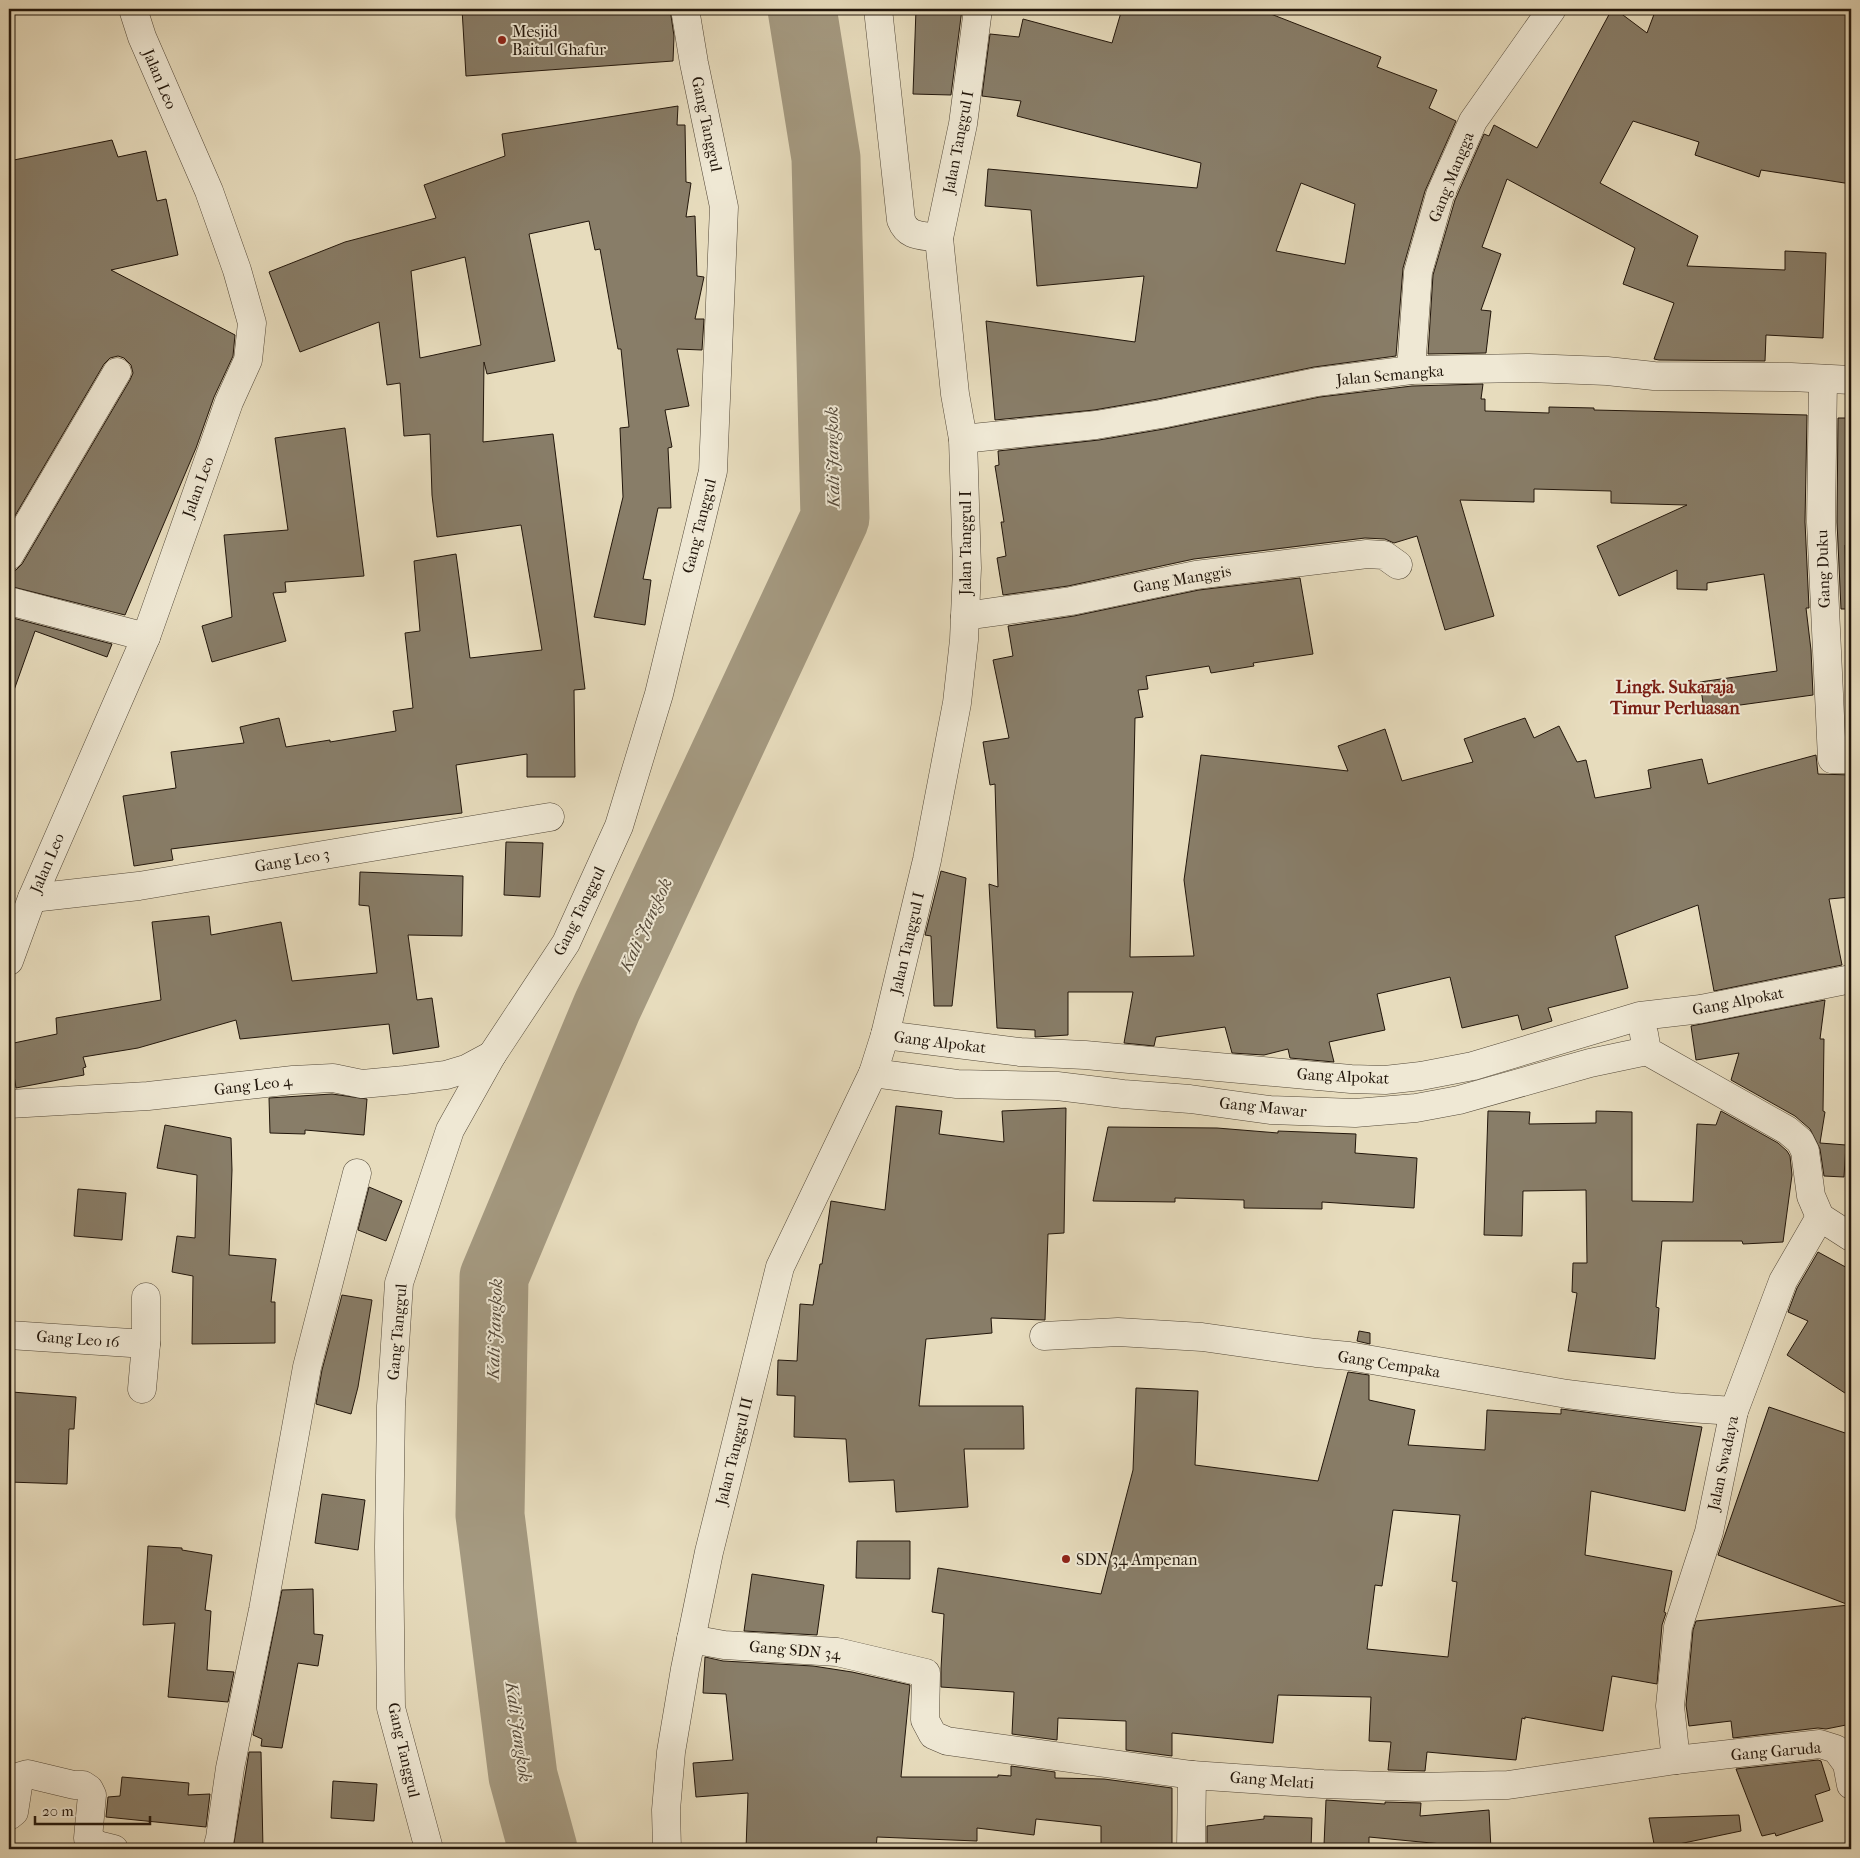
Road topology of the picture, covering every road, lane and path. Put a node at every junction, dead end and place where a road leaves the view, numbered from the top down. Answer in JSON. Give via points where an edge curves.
{"nodes":[{"id":1,"x":133,"y":9,"type":"edge"},
{"id":2,"x":685,"y":9,"type":"edge"},
{"id":3,"x":878,"y":9,"type":"edge"},
{"id":4,"x":978,"y":9,"type":"edge"},
{"id":5,"x":1552,"y":9,"type":"edge"},
{"id":6,"x":939,"y":238,"type":"junction"},
{"id":7,"x":1411,"y":370,"type":"junction"},
{"id":8,"x":116,"y":372,"type":"dead end"},
{"id":9,"x":1823,"y":379,"type":"junction"},
{"id":10,"x":1851,"y":380,"type":"edge"},
{"id":11,"x":963,"y":439,"type":"junction"},
{"id":12,"x":9,"y":556,"type":"edge"},
{"id":13,"x":1398,"y":565,"type":"dead end"},
{"id":14,"x":9,"y":601,"type":"edge"},
{"id":15,"x":965,"y":616,"type":"junction"},
{"id":16,"x":146,"y":637,"type":"junction"},
{"id":17,"x":1841,"y":759,"type":"edge"},
{"id":18,"x":550,"y":816,"type":"dead end"},
{"id":19,"x":32,"y":898,"type":"junction"},
{"id":20,"x":9,"y":961,"type":"edge"},
{"id":21,"x":1851,"y":979,"type":"edge"},
{"id":22,"x":1644,"y":1033,"type":"junction"},
{"id":23,"x":879,"y":1054,"type":"junction"},
{"id":24,"x":492,"y":1055,"type":"junction"},
{"id":25,"x":1199,"y":1083,"type":"junction"},
{"id":26,"x":1353,"y":1096,"type":"junction"},
{"id":27,"x":9,"y":1104,"type":"edge"},
{"id":28,"x":357,"y":1173,"type":"dead end"},
{"id":29,"x":1820,"y":1216,"type":"junction"},
{"id":30,"x":1851,"y":1237,"type":"edge"},
{"id":31,"x":146,"y":1297,"type":"dead end"},
{"id":32,"x":9,"y":1335,"type":"edge"},
{"id":33,"x":1044,"y":1336,"type":"dead end"},
{"id":34,"x":146,"y":1344,"type":"junction"},
{"id":35,"x":142,"y":1389,"type":"dead end"},
{"id":36,"x":1734,"y":1411,"type":"junction"},
{"id":37,"x":691,"y":1639,"type":"junction"},
{"id":38,"x":926,"y":1673,"type":"joint"},
{"id":39,"x":1676,"y":1760,"type":"junction"},
{"id":40,"x":1192,"y":1775,"type":"junction"},
{"id":41,"x":1851,"y":1785,"type":"edge"},
{"id":42,"x":9,"y":1816,"type":"edge"},
{"id":43,"x":114,"y":1849,"type":"edge"},
{"id":44,"x":217,"y":1849,"type":"edge"},
{"id":45,"x":429,"y":1849,"type":"edge"},
{"id":46,"x":667,"y":1849,"type":"edge"},
{"id":47,"x":1191,"y":1849,"type":"edge"}],
"edges":[{"from":1,"to":16,"type":"street","name":"Jalan Leo","via":[[209,191],[252,322],[248,360],[222,420]]},
{"from":2,"to":24,"type":"street","name":"Gang Tanggul","via":[[724,207],[713,471],[659,694],[619,826],[566,943]]},
{"from":3,"to":6,"type":"street","via":[[901,220],[910,234]]},
{"from":4,"to":6,"type":"street","name":"Jalan Tanggul I","via":[[964,117]]},
{"from":5,"to":7,"type":"street","name":"Gang Mangga","via":[[1473,121],[1440,196],[1418,272]]},
{"from":6,"to":11,"type":"street","name":"Jalan Tanggul I","via":[[955,394]]},
{"from":7,"to":9,"type":"street","name":"Jalan Semangka","via":[[1529,368],[1654,376]]},
{"from":7,"to":11,"type":"street","name":"Jalan Semangka","via":[[1316,382],[1096,425]]},
{"from":8,"to":12,"type":"street"},
{"from":9,"to":10,"type":"street","name":"Jalan Semangka"},
{"from":9,"to":17,"type":"street","name":"Gang Duku","via":[[1821,522]]},
{"from":11,"to":15,"type":"street","name":"Jalan Tanggul I"},
{"from":13,"to":15,"type":"street","name":"Gang Manggis","via":[[1384,555],[1367,554],[1196,575],[1071,601]]},
{"from":14,"to":16,"type":"street"},
{"from":15,"to":23,"type":"street","name":"Jalan Tanggul I","via":[[953,723],[927,860]]},
{"from":16,"to":19,"type":"street","name":"Jalan Leo"},
{"from":18,"to":19,"type":"street","name":"Gang Leo 3","via":[[139,886]]},
{"from":19,"to":20,"type":"street","name":"Jalan Leo"},
{"from":21,"to":22,"type":"street","name":"Gang Alpokat","via":[[1701,1009]]},
{"from":22,"to":26,"type":"street","name":"Gang Alpokat","via":[[1385,1080]]},
{"from":22,"to":26,"type":"street","name":"Gang Mawar","via":[[1590,1063],[1459,1100],[1416,1108]]},
{"from":22,"to":29,"type":"street","via":[[1800,1141],[1805,1151],[1811,1196]]},
{"from":23,"to":25,"type":"street","name":"Gang Alpokat","via":[[1020,1052],[1086,1055]]},
{"from":23,"to":25,"type":"street","name":"Gang Mawar","via":[[957,1084],[1057,1086],[1123,1094]]},
{"from":23,"to":37,"type":"street","name":"Jalan Tanggul II","via":[[780,1267],[709,1552]]},
{"from":24,"to":27,"type":"street","name":"Gang Leo 4","via":[[446,1075],[404,1080],[362,1084],[333,1078],[293,1080],[148,1096]]},
{"from":24,"to":45,"type":"street","name":"Gang Tanggul","via":[[450,1130],[399,1283],[391,1406],[391,1708]]},
{"from":25,"to":26,"type":"street","name":"Gang Alpokat"},
{"from":25,"to":26,"type":"street","name":"Gang Mawar","via":[[1270,1110]]},
{"from":28,"to":44,"type":"street","via":[[307,1367]]},
{"from":29,"to":30,"type":"street"},
{"from":29,"to":36,"type":"street","name":"Jalan Swadaya","via":[[1784,1281]]},
{"from":31,"to":34,"type":"street"},
{"from":32,"to":34,"type":"street","name":"Gang Leo 16"},
{"from":33,"to":36,"type":"street","name":"Gang Cempaka","via":[[1118,1332],[1202,1337],[1349,1356],[1567,1394]]},
{"from":34,"to":35,"type":"street"},
{"from":36,"to":39,"type":"street","name":"Jalan Swadaya","via":[[1709,1532],[1678,1627],[1670,1706]]},
{"from":37,"to":38,"type":"street","name":"Gang SDN 34","via":[[724,1645],[837,1652]]},
{"from":37,"to":46,"type":"street","name":"Jalan Tanggul II","via":[[671,1752],[666,1810]]},
{"from":38,"to":40,"type":"street","name":"Gang Melati","via":[[925,1720],[933,1735],[947,1741]]},
{"from":39,"to":40,"type":"street","name":"Gang Melati","via":[[1508,1785],[1416,1787]]},
{"from":39,"to":41,"type":"street","name":"Gang Garuda","via":[[1820,1744],[1836,1749],[1846,1764]]},
{"from":40,"to":47,"type":"street"},
{"from":42,"to":43,"type":"street","via":[[14,1812],[21,1776],[28,1774],[83,1785],[90,1789],[92,1795],[88,1838],[98,1846]]}]}
